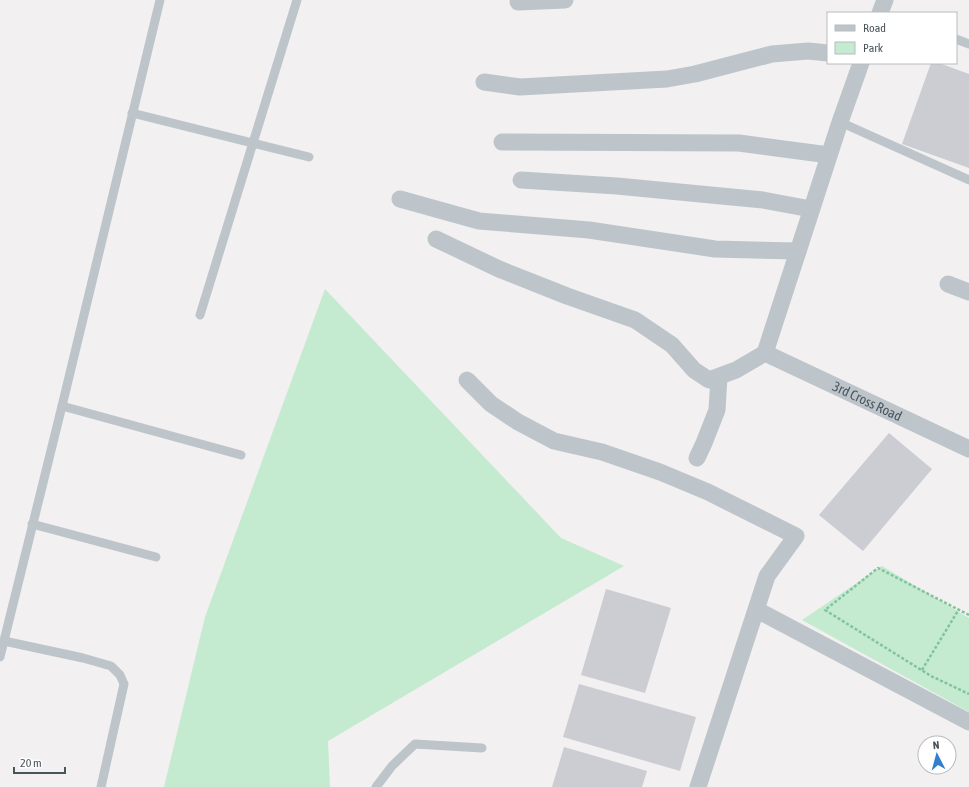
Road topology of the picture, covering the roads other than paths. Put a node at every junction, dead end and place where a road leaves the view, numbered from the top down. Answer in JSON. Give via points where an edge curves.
{"nodes":[{"id":1,"x":160,"y":0,"type":"edge"},
{"id":2,"x":297,"y":0,"type":"edge"},
{"id":3,"x":565,"y":0,"type":"edge"},
{"id":4,"x":518,"y":2,"type":"dead end"},
{"id":5,"x":957,"y":39,"type":"edge"},
{"id":6,"x":969,"y":44,"type":"edge"},
{"id":7,"x":827,"y":53,"type":"edge"},
{"id":8,"x":861,"y":64,"type":"edge"},
{"id":9,"x":484,"y":82,"type":"dead end"},
{"id":10,"x":132,"y":113,"type":"junction"},
{"id":11,"x":840,"y":122,"type":"junction"},
{"id":12,"x":502,"y":142,"type":"dead end"},
{"id":13,"x":253,"y":143,"type":"junction"},
{"id":14,"x":829,"y":156,"type":"junction"},
{"id":15,"x":309,"y":157,"type":"dead end"},
{"id":16,"x":521,"y":180,"type":"dead end"},
{"id":17,"x":969,"y":180,"type":"edge"},
{"id":18,"x":400,"y":199,"type":"dead end"},
{"id":19,"x":812,"y":209,"type":"junction"},
{"id":20,"x":436,"y":239,"type":"dead end"},
{"id":21,"x":798,"y":251,"type":"junction"},
{"id":22,"x":948,"y":284,"type":"dead end"},
{"id":23,"x":969,"y":292,"type":"edge"},
{"id":24,"x":200,"y":315,"type":"dead end"},
{"id":25,"x":765,"y":353,"type":"junction"},
{"id":26,"x":719,"y":377,"type":"junction"},
{"id":27,"x":467,"y":380,"type":"dead end"},
{"id":28,"x":62,"y":406,"type":"junction"},
{"id":29,"x":969,"y":449,"type":"edge"},
{"id":30,"x":241,"y":455,"type":"dead end"},
{"id":31,"x":697,"y":458,"type":"dead end"},
{"id":32,"x":32,"y":524,"type":"junction"},
{"id":33,"x":156,"y":557,"type":"dead end"},
{"id":34,"x":757,"y":610,"type":"junction"},
{"id":35,"x":4,"y":641,"type":"junction"},
{"id":36,"x":0,"y":657,"type":"edge"},
{"id":37,"x":969,"y":722,"type":"edge"},
{"id":38,"x":482,"y":748,"type":"dead end"},
{"id":39,"x":100,"y":787,"type":"edge"},
{"id":40,"x":376,"y":787,"type":"edge"},
{"id":41,"x":698,"y":787,"type":"edge"}],
"edges":[{"from":1,"to":10,"type":"lane"},
{"from":2,"to":13,"type":"lane"},
{"from":3,"to":4,"type":"street"},
{"from":5,"to":6,"type":"lane"},
{"from":7,"to":9,"type":"street","via":[[808,50],[772,54],[668,80],[520,87]]},
{"from":8,"to":11,"type":"street"},
{"from":10,"to":13,"type":"lane"},
{"from":10,"to":28,"type":"lane"},
{"from":11,"to":14,"type":"street"},
{"from":11,"to":17,"type":"lane"},
{"from":12,"to":14,"type":"street","via":[[739,143]]},
{"from":13,"to":15,"type":"lane"},
{"from":13,"to":24,"type":"lane"},
{"from":14,"to":19,"type":"street"},
{"from":16,"to":19,"type":"street","via":[[763,200]]},
{"from":18,"to":21,"type":"street","via":[[479,221],[589,230],[715,249]]},
{"from":19,"to":21,"type":"street"},
{"from":20,"to":26,"type":"street","via":[[512,274],[635,320],[672,345],[694,370],[709,380]]},
{"from":21,"to":25,"type":"street"},
{"from":22,"to":23,"type":"street"},
{"from":25,"to":26,"type":"street"},
{"from":25,"to":29,"type":"street","name":"3rd Cross Road"},
{"from":26,"to":31,"type":"street","via":[[717,410]]},
{"from":27,"to":34,"type":"street","via":[[491,404],[554,441],[602,452],[660,472],[708,492],[796,536],[767,576]]},
{"from":28,"to":30,"type":"lane"},
{"from":28,"to":32,"type":"lane"},
{"from":32,"to":33,"type":"lane"},
{"from":32,"to":35,"type":"lane"},
{"from":34,"to":37,"type":"street"},
{"from":34,"to":41,"type":"street"},
{"from":35,"to":36,"type":"lane"},
{"from":35,"to":39,"type":"lane","via":[[111,666],[120,675],[124,684]]},
{"from":38,"to":40,"type":"lane","via":[[415,744],[392,766]]}]}
